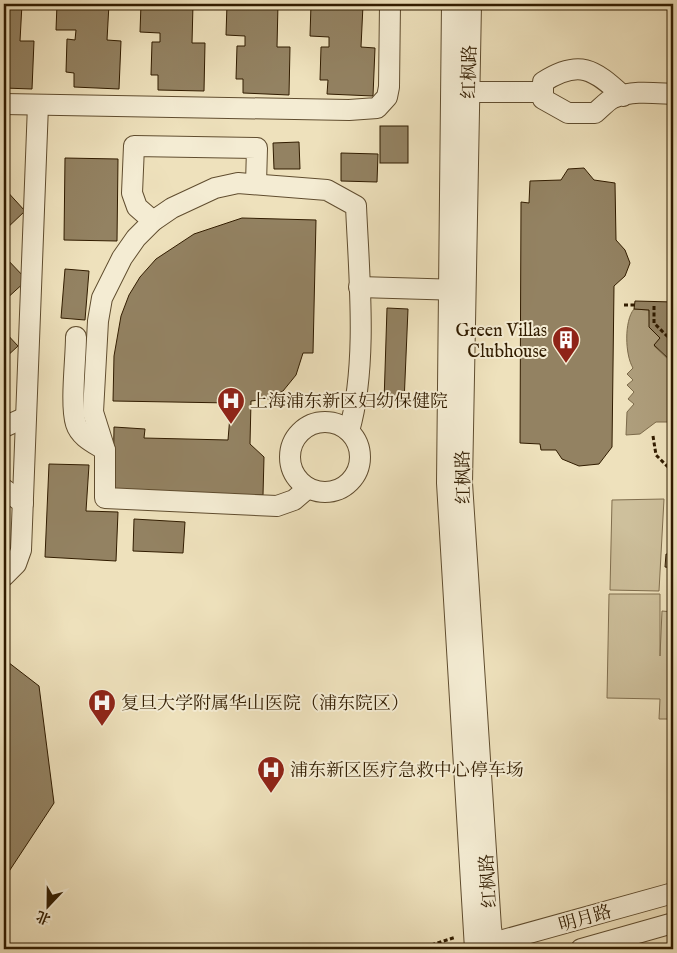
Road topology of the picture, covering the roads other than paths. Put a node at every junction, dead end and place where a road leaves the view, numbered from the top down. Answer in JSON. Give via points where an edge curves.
{"nodes":[{"id":1,"x":390,"y":4,"type":"edge"},
{"id":2,"x":452,"y":4,"type":"edge"},
{"id":3,"x":470,"y":4,"type":"edge"},
{"id":4,"x":469,"y":92,"type":"junction"},
{"id":5,"x":543,"y":92,"type":"junction"},
{"id":6,"x":673,"y":94,"type":"edge"},
{"id":7,"x":623,"y":96,"type":"junction"},
{"id":8,"x":4,"y":104,"type":"edge"},
{"id":9,"x":38,"y":105,"type":"junction"},
{"id":10,"x":256,"y":184,"type":"junction"},
{"id":11,"x":153,"y":221,"type":"junction"},
{"id":12,"x":359,"y":287,"type":"junction"},
{"id":13,"x":457,"y":290,"type":"junction"},
{"id":14,"x":76,"y":337,"type":"dead end"},
{"id":15,"x":26,"y":417,"type":"junction"},
{"id":16,"x":4,"y":427,"type":"edge"},
{"id":17,"x":349,"y":431,"type":"junction"},
{"id":18,"x":105,"y":450,"type":"junction"},
{"id":19,"x":308,"y":488,"type":"junction"},
{"id":20,"x":4,"y":489,"type":"edge"},
{"id":21,"x":23,"y":504,"type":"junction"},
{"id":22,"x":4,"y":576,"type":"edge"},
{"id":23,"x":673,"y":893,"type":"edge"},
{"id":24,"x":673,"y":923,"type":"edge"},
{"id":25,"x":481,"y":948,"type":"edge"},
{"id":26,"x":581,"y":949,"type":"edge"}],
"edges":[{"from":1,"to":9,"type":"street","via":[[389,87],[387,97],[376,108]]},
{"from":2,"to":13,"type":"street","name":"红枫路"},
{"from":3,"to":4,"type":"street","name":"红枫路"},
{"from":4,"to":5,"type":"street"},
{"from":4,"to":13,"type":"street","name":"红枫路"},
{"from":5,"to":7,"type":"street","via":[[543,99],[568,113],[595,113],[612,98]]},
{"from":5,"to":7,"type":"street","via":[[543,82],[562,70],[582,69],[603,77]]},
{"from":6,"to":7,"type":"street","via":[[638,92]]},
{"from":8,"to":9,"type":"street"},
{"from":9,"to":15,"type":"street"},
{"from":10,"to":11,"type":"street","via":[[238,183],[215,188],[178,204]]},
{"from":10,"to":11,"type":"street","via":[[257,148],[134,146],[132,193],[137,207]]},
{"from":10,"to":12,"type":"street","via":[[327,190],[356,206]]},
{"from":11,"to":18,"type":"street","via":[[122,258],[102,298],[92,412]]},
{"from":12,"to":13,"type":"street"},
{"from":12,"to":17,"type":"street","via":[[358,389]]},
{"from":13,"to":25,"type":"street","name":"红枫路","via":[[447,483]]},
{"from":14,"to":18,"type":"street","via":[[76,426],[86,439]]},
{"from":15,"to":16,"type":"street"},
{"from":15,"to":21,"type":"street"},
{"from":17,"to":19,"type":"street","via":[[356,439],[360,462],[350,482],[330,492]]},
{"from":17,"to":19,"type":"street","via":[[327,421],[304,428],[295,436],[290,447],[292,471]]},
{"from":18,"to":19,"type":"street","via":[[105,498],[277,506],[294,500]]},
{"from":20,"to":21,"type":"street"},
{"from":21,"to":22,"type":"street","via":[[21,550],[16,564]]},
{"from":23,"to":25,"type":"street","name":"明月路"},
{"from":24,"to":26,"type":"street","name":"明月路"}]}
